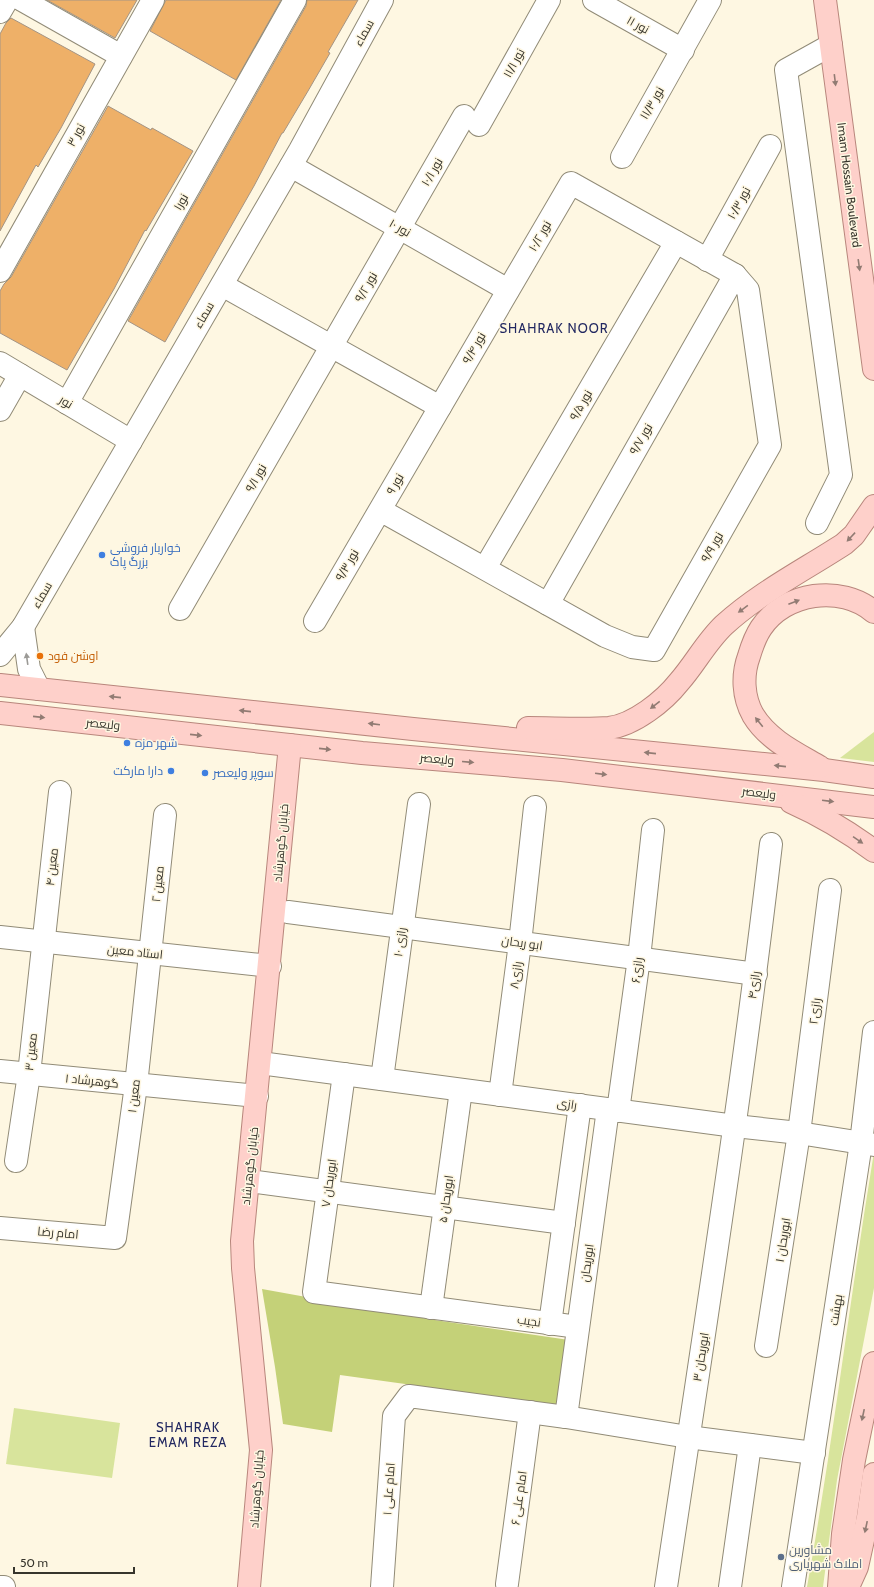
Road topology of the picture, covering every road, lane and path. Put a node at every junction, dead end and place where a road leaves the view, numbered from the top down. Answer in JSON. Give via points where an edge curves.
{"nodes":[{"id":1,"x":7,"y":0,"type":"edge"},
{"id":2,"x":22,"y":0,"type":"edge"},
{"id":3,"x":153,"y":0,"type":"edge"},
{"id":4,"x":295,"y":0,"type":"edge"},
{"id":5,"x":382,"y":0,"type":"edge"},
{"id":6,"x":549,"y":0,"type":"edge"},
{"id":7,"x":594,"y":0,"type":"edge"},
{"id":8,"x":710,"y":0,"type":"edge"},
{"id":9,"x":825,"y":0,"type":"edge"},
{"id":10,"x":624,"y":7,"type":"edge"},
{"id":11,"x":0,"y":12,"type":"edge"},
{"id":12,"x":831,"y":45,"type":"junction"},
{"id":13,"x":683,"y":50,"type":"junction"},
{"id":14,"x":121,"y":56,"type":"junction"},
{"id":15,"x":472,"y":120,"type":"joint"},
{"id":16,"x":770,"y":146,"type":"dead end"},
{"id":17,"x":622,"y":157,"type":"dead end"},
{"id":18,"x":291,"y":166,"type":"junction"},
{"id":19,"x":400,"y":228,"type":"junction"},
{"id":20,"x":676,"y":242,"type":"junction"},
{"id":21,"x":707,"y":260,"type":"junction"},
{"id":22,"x":0,"y":271,"type":"edge"},
{"id":23,"x":735,"y":275,"type":"junction"},
{"id":24,"x":222,"y":285,"type":"junction"},
{"id":25,"x":508,"y":290,"type":"junction"},
{"id":26,"x":332,"y":346,"type":"junction"},
{"id":27,"x":0,"y":363,"type":"edge"},
{"id":28,"x":874,"y":369,"type":"edge"},
{"id":29,"x":20,"y":375,"type":"junction"},
{"id":30,"x":67,"y":403,"type":"junction"},
{"id":31,"x":440,"y":407,"type":"junction"},
{"id":32,"x":0,"y":410,"type":"edge"},
{"id":33,"x":131,"y":441,"type":"junction"},
{"id":34,"x":874,"y":506,"type":"edge"},
{"id":35,"x":380,"y":510,"type":"junction"},
{"id":36,"x":817,"y":523,"type":"dead end"},
{"id":37,"x":485,"y":568,"type":"junction"},
{"id":38,"x":548,"y":604,"type":"junction"},
{"id":39,"x":180,"y":609,"type":"dead end"},
{"id":40,"x":874,"y":612,"type":"edge"},
{"id":41,"x":315,"y":621,"type":"dead end"},
{"id":42,"x":23,"y":627,"type":"junction"},
{"id":43,"x":0,"y":655,"type":"edge"},
{"id":44,"x":0,"y":685,"type":"edge"},
{"id":45,"x":39,"y":689,"type":"junction"},
{"id":46,"x":0,"y":713,"type":"edge"},
{"id":47,"x":412,"y":729,"type":"junction"},
{"id":48,"x":290,"y":745,"type":"junction"},
{"id":49,"x":824,"y":770,"type":"junction"},
{"id":50,"x":874,"y":777,"type":"edge"},
{"id":51,"x":60,"y":792,"type":"dead end"},
{"id":52,"x":775,"y":795,"type":"junction"},
{"id":53,"x":419,"y":804,"type":"dead end"},
{"id":54,"x":535,"y":807,"type":"dead end"},
{"id":55,"x":874,"y":807,"type":"edge"},
{"id":56,"x":165,"y":815,"type":"dead end"},
{"id":57,"x":653,"y":830,"type":"dead end"},
{"id":58,"x":771,"y":844,"type":"dead end"},
{"id":59,"x":874,"y":851,"type":"edge"},
{"id":60,"x":830,"y":890,"type":"dead end"},
{"id":61,"x":288,"y":912,"type":"dead end"},
{"id":62,"x":402,"y":927,"type":"junction"},
{"id":63,"x":0,"y":937,"type":"edge"},
{"id":64,"x":44,"y":942,"type":"junction"},
{"id":65,"x":520,"y":943,"type":"junction"},
{"id":66,"x":150,"y":953,"type":"junction"},
{"id":67,"x":639,"y":958,"type":"junction"},
{"id":68,"x":270,"y":966,"type":"junction"},
{"id":69,"x":756,"y":974,"type":"junction"},
{"id":70,"x":874,"y":1032,"type":"edge"},
{"id":71,"x":260,"y":1063,"type":"junction"},
{"id":72,"x":0,"y":1072,"type":"edge"},
{"id":73,"x":29,"y":1074,"type":"junction"},
{"id":74,"x":344,"y":1074,"type":"junction"},
{"id":75,"x":382,"y":1079,"type":"junction"},
{"id":76,"x":136,"y":1085,"type":"junction"},
{"id":77,"x":460,"y":1090,"type":"junction"},
{"id":78,"x":500,"y":1095,"type":"junction"},
{"id":79,"x":257,"y":1096,"type":"junction"},
{"id":80,"x":580,"y":1105,"type":"junction"},
{"id":81,"x":613,"y":1110,"type":"junction"},
{"id":82,"x":735,"y":1126,"type":"junction"},
{"id":83,"x":799,"y":1133,"type":"junction"},
{"id":84,"x":867,"y":1144,"type":"edge"},
{"id":85,"x":16,"y":1161,"type":"dead end"},
{"id":86,"x":248,"y":1181,"type":"junction"},
{"id":87,"x":328,"y":1191,"type":"junction"},
{"id":88,"x":444,"y":1207,"type":"junction"},
{"id":89,"x":564,"y":1222,"type":"junction"},
{"id":90,"x":0,"y":1228,"type":"edge"},
{"id":91,"x":115,"y":1238,"type":"joint"},
{"id":92,"x":314,"y":1292,"type":"joint"},
{"id":93,"x":431,"y":1308,"type":"junction"},
{"id":94,"x":550,"y":1324,"type":"junction"},
{"id":95,"x":578,"y":1327,"type":"junction"},
{"id":96,"x":766,"y":1346,"type":"dead end"},
{"id":97,"x":874,"y":1363,"type":"edge"},
{"id":98,"x":530,"y":1412,"type":"junction"},
{"id":99,"x":566,"y":1417,"type":"junction"},
{"id":100,"x":688,"y":1437,"type":"junction"},
{"id":101,"x":750,"y":1445,"type":"junction"},
{"id":102,"x":814,"y":1453,"type":"junction"},
{"id":103,"x":874,"y":1474,"type":"edge"},
{"id":104,"x":507,"y":1584,"type":"dead end"},
{"id":105,"x":0,"y":1587,"type":"edge"},
{"id":106,"x":4,"y":1587,"type":"edge"},
{"id":107,"x":249,"y":1587,"type":"edge"},
{"id":108,"x":382,"y":1587,"type":"edge"},
{"id":109,"x":666,"y":1587,"type":"edge"},
{"id":110,"x":730,"y":1587,"type":"edge"},
{"id":111,"x":793,"y":1587,"type":"edge"},
{"id":112,"x":839,"y":1587,"type":"edge"},
{"id":113,"x":848,"y":1587,"type":"edge"}],
"edges":[{"from":1,"to":11,"type":"street"},
{"from":2,"to":14,"type":"street"},
{"from":3,"to":14,"type":"street","name":"نور ۳"},
{"from":4,"to":30,"type":"street","name":"نور۱"},
{"from":5,"to":18,"type":"street","name":"سماء"},
{"from":6,"to":15,"type":"street","name":"نور ۱۱/۱"},
{"from":7,"to":10,"type":"street","name":"نور ۱۱"},
{"from":8,"to":13,"type":"street","name":"نور ۱۱/۳"},
{"from":9,"to":12,"type":"main road","name":"Imam Hossain Boulevard"},
{"from":10,"to":13,"type":"street","name":"نور ۱۱"},
{"from":12,"to":28,"type":"main road","name":"Imam Hossain Boulevard","one_way":true},
{"from":12,"to":36,"type":"street","via":[[786,70],[841,475]]},
{"from":13,"to":17,"type":"street","name":"نور ۱۱/۳"},
{"from":14,"to":22,"type":"street","name":"نور ۳"},
{"from":15,"to":19,"type":"street","name":"نور ۱۰/۱"},
{"from":16,"to":21,"type":"street","name":"نور ۱۰/۳"},
{"from":18,"to":19,"type":"street","name":"نور ۱۰"},
{"from":18,"to":24,"type":"street","name":"سماء"},
{"from":19,"to":25,"type":"street","name":"نور ۱۰"},
{"from":19,"to":26,"type":"street","name":"نور ۹/۲"},
{"from":20,"to":21,"type":"street"},
{"from":20,"to":25,"type":"street","name":"نور ۱۰/۲","via":[[571,182]]},
{"from":20,"to":37,"type":"street","name":"نور ۹/۵"},
{"from":21,"to":23,"type":"street"},
{"from":23,"to":38,"type":"street","name":"نور ۹/۷"},
{"from":23,"to":38,"type":"street","name":"نور ۹/۹","via":[[748,290],[770,445],[654,650],[632,647],[605,636]]},
{"from":24,"to":26,"type":"street"},
{"from":24,"to":33,"type":"street","name":"سماء"},
{"from":25,"to":31,"type":"street","name":"نور ۹/۴"},
{"from":26,"to":31,"type":"street"},
{"from":26,"to":39,"type":"street","name":"نور ۹/۱"},
{"from":27,"to":29,"type":"street","name":"نور"},
{"from":29,"to":30,"type":"street","name":"نور"},
{"from":29,"to":32,"type":"street"},
{"from":30,"to":33,"type":"street","name":"نور"},
{"from":31,"to":35,"type":"street","name":"نور ۹"},
{"from":33,"to":42,"type":"street","name":"سماء"},
{"from":34,"to":47,"type":"main road","one_way":true,"via":[[854,535],[844,544],[740,610],[705,646],[669,694],[629,721],[611,728]]},
{"from":35,"to":37,"type":"street"},
{"from":35,"to":41,"type":"street","name":"نور ۹/۳"},
{"from":37,"to":38,"type":"street"},
{"from":49,"to":40,"type":"main road","one_way":true,"via":[[779,743],[753,715],[747,699],[744,676],[753,642],[774,614],[788,604],[804,598],[822,594],[845,597]]},
{"from":42,"to":43,"type":"street","name":"سماء"},
{"from":45,"to":42,"type":"street","one_way":true,"via":[[29,669]]},
{"from":44,"to":45,"type":"main road"},
{"from":47,"to":45,"type":"main road","one_way":true},
{"from":46,"to":48,"type":"main road","name":"ولیعصر","one_way":true},
{"from":49,"to":47,"type":"main road","one_way":true},
{"from":48,"to":52,"type":"main road","name":"ولیعصر","one_way":true,"via":[[562,770]]},
{"from":48,"to":68,"type":"main road","name":"خیابان گوهرشاد"},
{"from":49,"to":50,"type":"main road"},
{"from":51,"to":64,"type":"street","name":"معین ۴"},
{"from":52,"to":55,"type":"main road","name":"ولیعصر","one_way":true},
{"from":52,"to":59,"type":"main road","one_way":true,"via":[[807,809]]},
{"from":53,"to":62,"type":"street","name":"رازی ۱۰"},
{"from":54,"to":65,"type":"street","name":"رازی۸"},
{"from":56,"to":66,"type":"street","name":"معین ۲"},
{"from":57,"to":67,"type":"street","name":"رازی۶"},
{"from":58,"to":69,"type":"street","name":"رازی۴"},
{"from":60,"to":83,"type":"street","name":"رازی۲"},
{"from":61,"to":62,"type":"street","name":"ابو ریحان"},
{"from":62,"to":65,"type":"street","name":"ابو ریحان"},
{"from":62,"to":75,"type":"street","name":"رازی ۱۰"},
{"from":63,"to":64,"type":"street","name":"استاد معین"},
{"from":64,"to":66,"type":"street","name":"استاد معین"},
{"from":64,"to":73,"type":"street","name":"معین ۳"},
{"from":65,"to":67,"type":"street","name":"ابو ریحان"},
{"from":65,"to":78,"type":"street","name":"رازی۸"},
{"from":66,"to":68,"type":"street","name":"استاد معین"},
{"from":66,"to":76,"type":"street","name":"معین ۱"},
{"from":67,"to":69,"type":"street","name":"ابو ریحان"},
{"from":67,"to":81,"type":"street","name":"رازی۶"},
{"from":68,"to":71,"type":"main road","name":"خیابان گوهرشاد"},
{"from":69,"to":82,"type":"street","name":"رازی۴"},
{"from":70,"to":84,"type":"street","name":"بهشت"},
{"from":71,"to":74,"type":"street","name":"رازی"},
{"from":71,"to":79,"type":"main road","name":"خیابان گوهرشاد"},
{"from":72,"to":73,"type":"street","name":"گوهرشاد ۱"},
{"from":73,"to":76,"type":"street","name":"گوهرشاد ۱"},
{"from":73,"to":85,"type":"street","name":"معین ۳"},
{"from":74,"to":75,"type":"street","name":"رازی"},
{"from":74,"to":87,"type":"street","name":"ابوریحان ۷"},
{"from":75,"to":77,"type":"street","name":"رازی"},
{"from":76,"to":79,"type":"street","name":"گوهرشاد ۱"},
{"from":76,"to":91,"type":"street","name":"معین ۱"},
{"from":77,"to":78,"type":"street","name":"رازی"},
{"from":77,"to":88,"type":"street","name":"ابوریحان ۵"},
{"from":78,"to":80,"type":"street","name":"رازی"},
{"from":79,"to":86,"type":"main road","name":"خیابان گوهرشاد"},
{"from":80,"to":81,"type":"street","name":"رازی"},
{"from":80,"to":89,"type":"street","name":"نجیب"},
{"from":81,"to":82,"type":"street","name":"رازی"},
{"from":81,"to":95,"type":"street","name":"ابوریحان"},
{"from":82,"to":83,"type":"street","name":"رازی"},
{"from":82,"to":100,"type":"street","name":"ابوریحان ۳"},
{"from":83,"to":84,"type":"street","name":"رازی"},
{"from":83,"to":96,"type":"street","name":"ابوریحان ۱"},
{"from":84,"to":102,"type":"street","name":"بهشت"},
{"from":86,"to":87,"type":"street"},
{"from":86,"to":107,"type":"main road","name":"خیابان گوهرشاد","via":[[242,1242],[243,1268],[261,1450]]},
{"from":87,"to":88,"type":"street"},
{"from":87,"to":92,"type":"street","name":"ابوریحان ۷"},
{"from":88,"to":89,"type":"street"},
{"from":88,"to":93,"type":"street","name":"ابوریحان ۵"},
{"from":89,"to":94,"type":"street","name":"نجیب"},
{"from":90,"to":91,"type":"street","name":"امام رضا"},
{"from":92,"to":93,"type":"street","name":"نجیب"},
{"from":93,"to":94,"type":"street","name":"نجیب"},
{"from":94,"to":95,"type":"street"},
{"from":95,"to":99,"type":"street","name":"ابوریحان"},
{"from":97,"to":112,"type":"main road","one_way":true,"via":[[854,1460],[843,1534]]},
{"from":98,"to":99,"type":"street"},
{"from":98,"to":104,"type":"street","name":"امام علی ۶"},
{"from":98,"to":108,"type":"street","name":"امام علی ۱","via":[[409,1396],[394,1416]]},
{"from":99,"to":100,"type":"street"},
{"from":100,"to":101,"type":"street"},
{"from":100,"to":109,"type":"street","name":"ابوریحان ۳"},
{"from":101,"to":102,"type":"street"},
{"from":101,"to":110,"type":"street"},
{"from":102,"to":111,"type":"street","name":"بهشت"},
{"from":103,"to":113,"type":"main road","one_way":true,"via":[[857,1567]]},
{"from":105,"to":106,"type":"street"}]}
